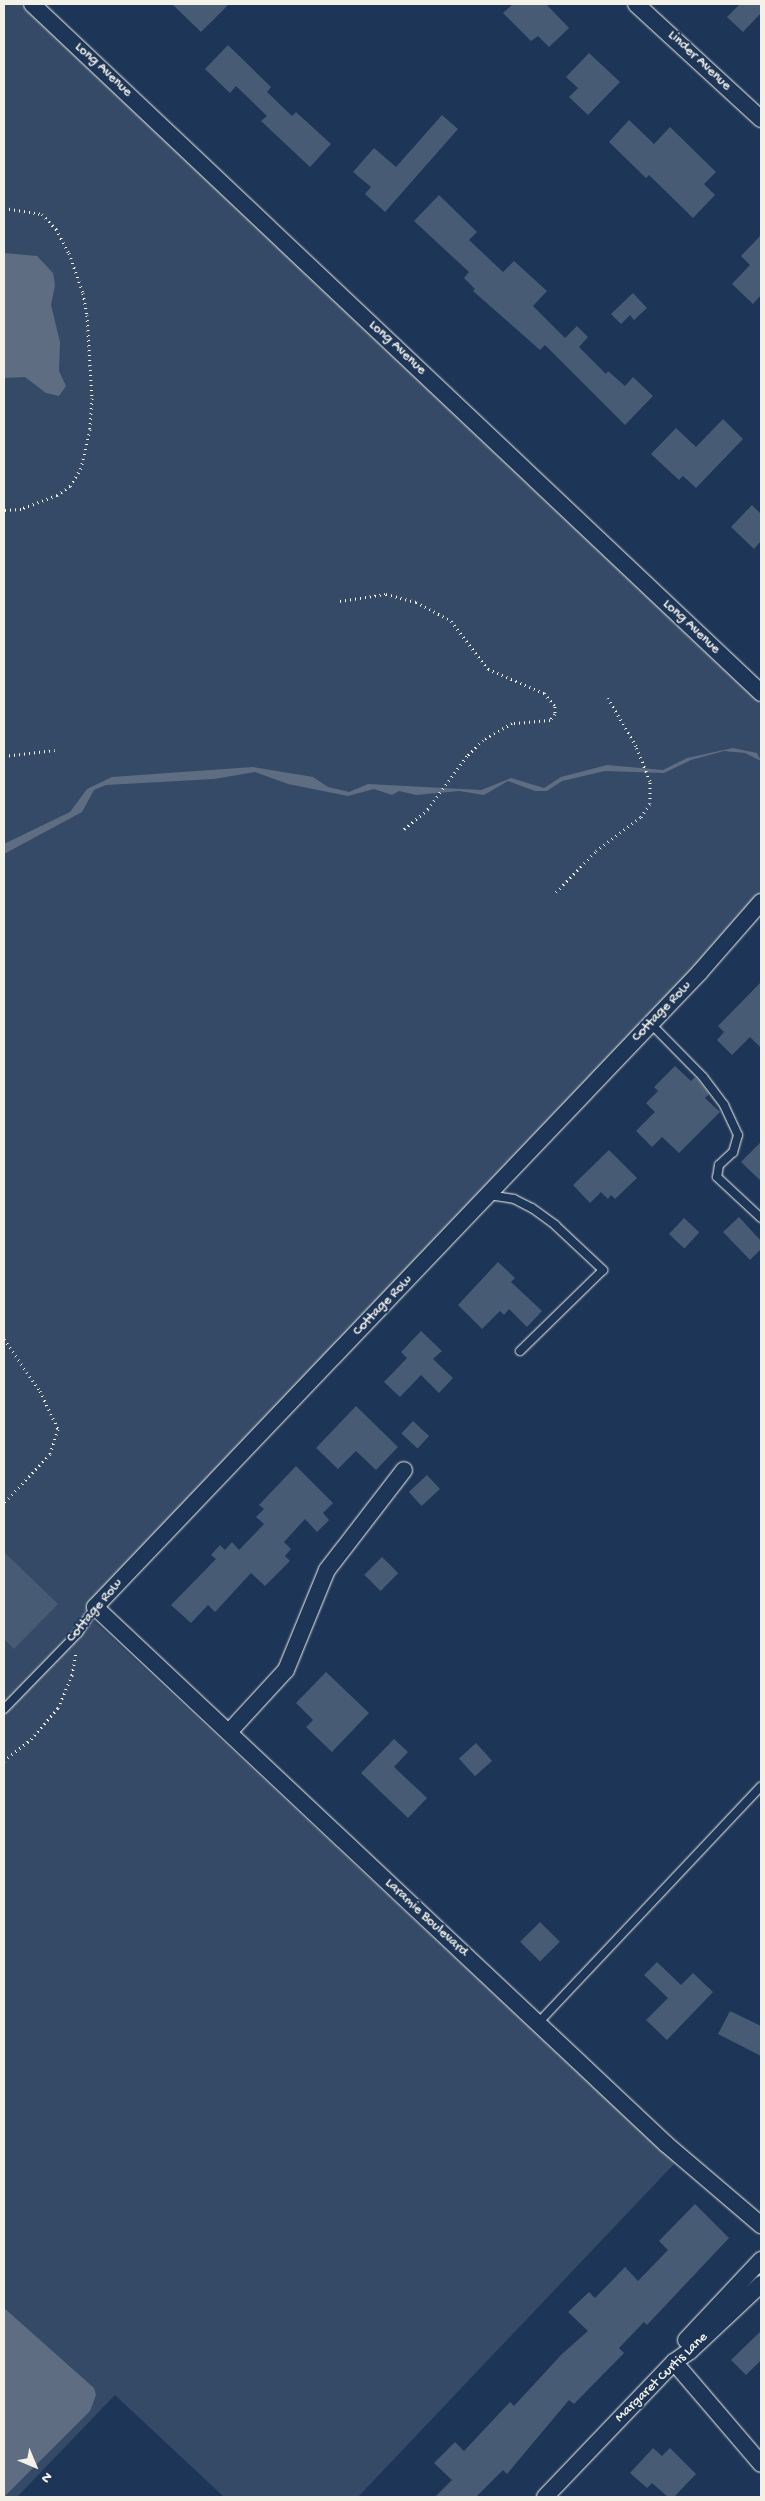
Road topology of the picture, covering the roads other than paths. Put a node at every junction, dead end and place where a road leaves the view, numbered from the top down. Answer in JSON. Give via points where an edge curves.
{"nodes":[{"id":1,"x":32,"y":4,"type":"edge"},
{"id":2,"x":636,"y":4,"type":"edge"},
{"id":3,"x":761,"y":119,"type":"edge"},
{"id":4,"x":761,"y":693,"type":"edge"},
{"id":5,"x":761,"y":902,"type":"edge"},
{"id":6,"x":651,"y":1024,"type":"junction"},
{"id":7,"x":488,"y":1195,"type":"junction"},
{"id":8,"x":761,"y":1218,"type":"edge"},
{"id":9,"x":520,"y":1351,"type":"dead end"},
{"id":10,"x":404,"y":1470,"type":"dead end"},
{"id":11,"x":95,"y":1607,"type":"junction"},
{"id":12,"x":4,"y":1709,"type":"edge"},
{"id":13,"x":229,"y":1732,"type":"junction"},
{"id":14,"x":761,"y":1786,"type":"edge"},
{"id":15,"x":538,"y":2023,"type":"junction"},
{"id":16,"x":761,"y":2225,"type":"edge"},
{"id":17,"x":761,"y":2260,"type":"edge"},
{"id":18,"x":761,"y":2284,"type":"edge"},
{"id":19,"x":674,"y":2362,"type":"junction"},
{"id":20,"x":761,"y":2464,"type":"edge"},
{"id":21,"x":545,"y":2497,"type":"edge"}],
"edges":[{"from":1,"to":4,"type":"street","name":"Long Avenue"},
{"from":2,"to":3,"type":"street","name":"Linder Avenue"},
{"from":5,"to":6,"type":"street","name":"Cottage Row"},
{"from":6,"to":7,"type":"street","name":"Cottage Row"},
{"from":6,"to":8,"type":"lane","via":[[692,1064],[724,1105],[738,1134],[733,1152],[719,1165],[717,1177]]},
{"from":7,"to":9,"type":"lane","via":[[514,1199],[532,1208],[603,1270]]},
{"from":7,"to":11,"type":"street","name":"Cottage Row"},
{"from":10,"to":13,"type":"street","via":[[326,1570],[293,1660]]},
{"from":11,"to":12,"type":"lane","name":"Cottage Row","via":[[78,1633]]},
{"from":11,"to":13,"type":"street","name":"Laramie Boulevard"},
{"from":13,"to":15,"type":"street","name":"Laramie Boulevard"},
{"from":14,"to":15,"type":"lane"},
{"from":15,"to":16,"type":"street","name":"Laramie Boulevard","via":[[666,2144]]},
{"from":17,"to":19,"type":"street","via":[[683,2343]]},
{"from":18,"to":19,"type":"street","name":"Margaret Curtis Lane"},
{"from":19,"to":20,"type":"street"},
{"from":19,"to":21,"type":"street","name":"Margaret Curtis Lane"}]}
